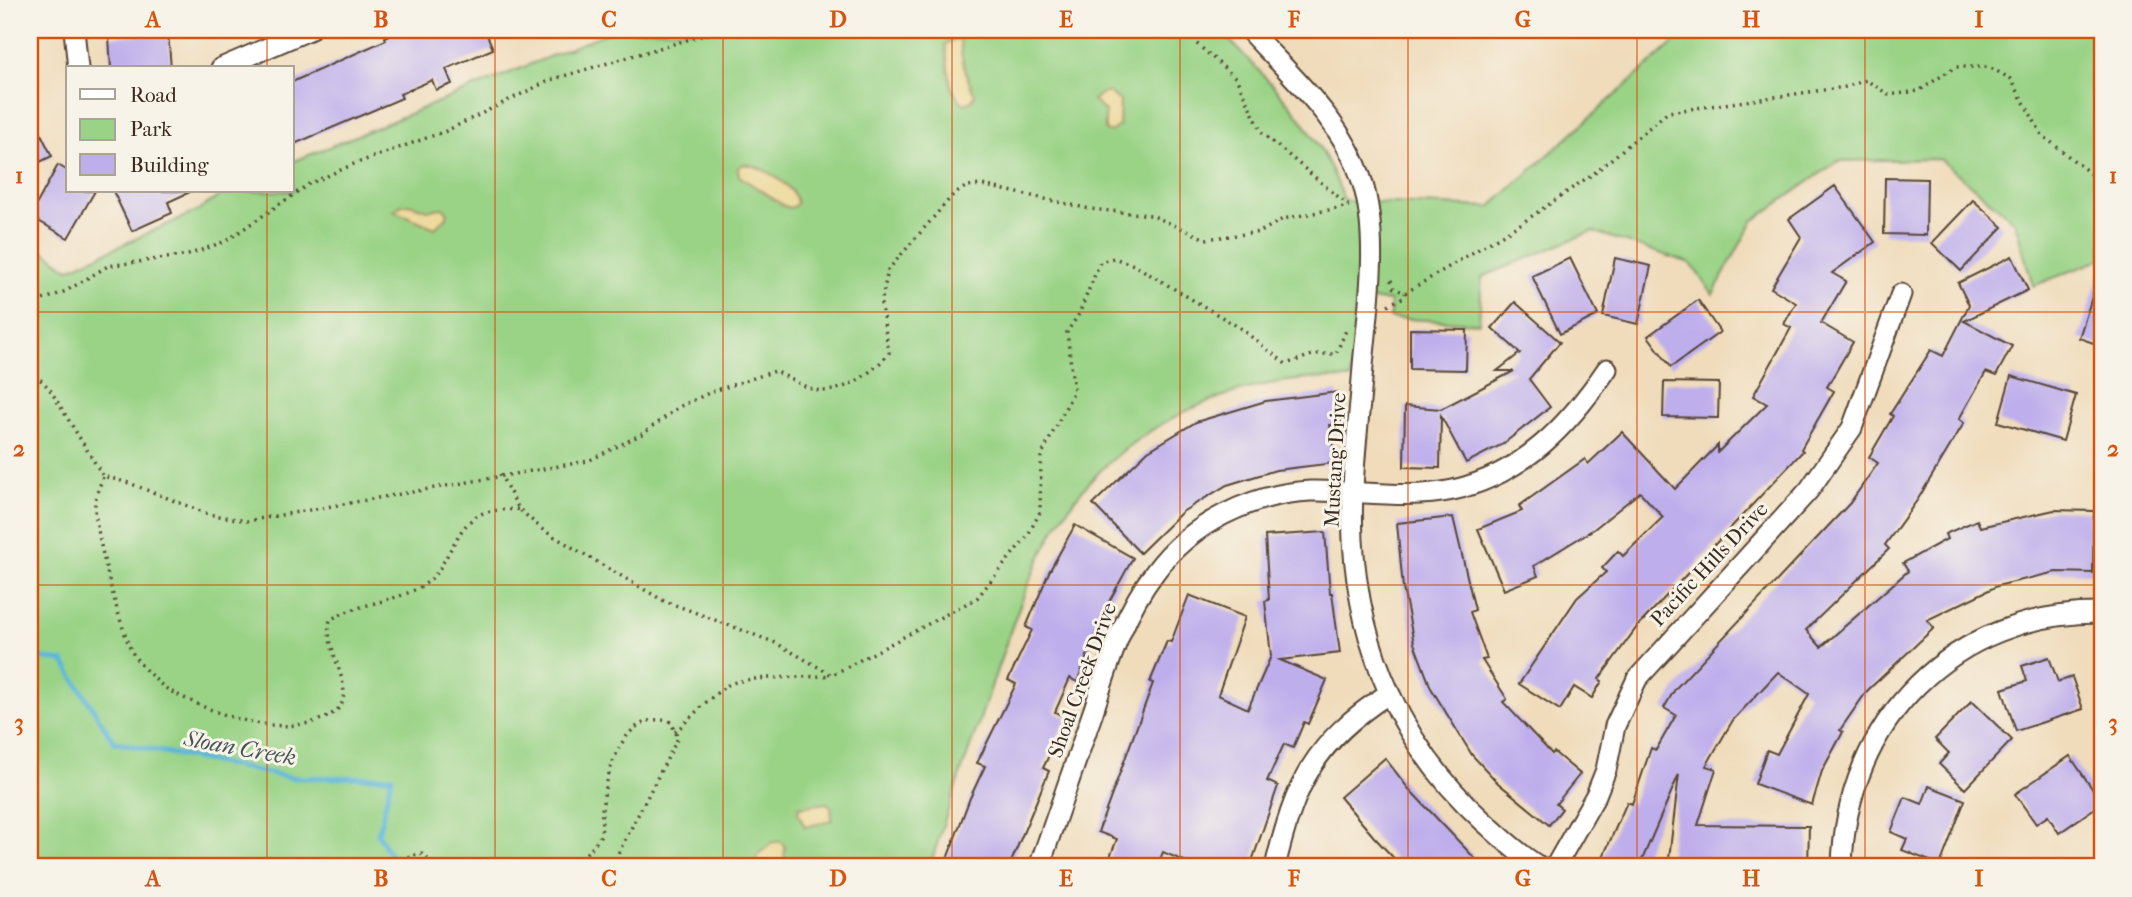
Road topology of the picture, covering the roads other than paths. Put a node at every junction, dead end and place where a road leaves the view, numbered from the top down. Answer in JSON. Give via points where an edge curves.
{"nodes":[{"id":1,"x":74,"y":30,"type":"edge"},
{"id":2,"x":1249,"y":30,"type":"edge"},
{"id":3,"x":298,"y":32,"type":"edge"},
{"id":4,"x":78,"y":66,"type":"edge"},
{"id":5,"x":225,"y":66,"type":"edge"},
{"id":6,"x":1900,"y":294,"type":"dead end"},
{"id":7,"x":1607,"y":369,"type":"dead end"},
{"id":8,"x":1353,"y":493,"type":"junction"},
{"id":9,"x":2102,"y":613,"type":"edge"},
{"id":10,"x":1388,"y":694,"type":"junction"},
{"id":11,"x":1039,"y":867,"type":"edge"},
{"id":12,"x":1275,"y":867,"type":"edge"},
{"id":13,"x":1540,"y":867,"type":"edge"},
{"id":14,"x":1555,"y":867,"type":"edge"},
{"id":15,"x":1842,"y":867,"type":"edge"}],
"edges":[{"from":1,"to":4,"type":"street"},
{"from":2,"to":8,"type":"street","name":"Mustang Drive","via":[[1326,116],[1355,161],[1357,206],[1370,251]]},
{"from":3,"to":5,"type":"street"},
{"from":6,"to":14,"type":"street","name":"Pacific Hills Drive","via":[[1852,428],[1808,490],[1637,679],[1615,726],[1596,795]]},
{"from":7,"to":8,"type":"street","name":"Shoal Creek Drive","via":[[1540,449],[1496,474],[1431,493]]},
{"from":8,"to":10,"type":"street","name":"Mustang Drive","via":[[1356,576],[1365,624]]},
{"from":8,"to":11,"type":"street","name":"Shoal Creek Drive","via":[[1285,494],[1230,511],[1206,524],[1156,569],[1126,618]]},
{"from":9,"to":15,"type":"street","via":[[2023,622],[1969,645],[1925,677],[1890,717],[1860,768],[1846,815]]},
{"from":10,"to":12,"type":"street","via":[[1336,732],[1310,765]]},
{"from":10,"to":13,"type":"street","name":"Mustang Drive","via":[[1409,734],[1455,795]]}]}
